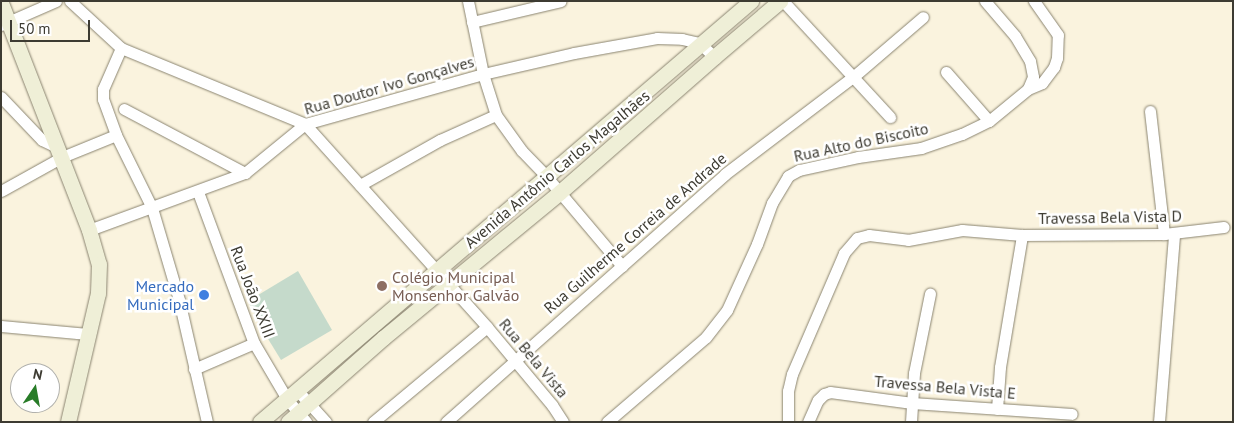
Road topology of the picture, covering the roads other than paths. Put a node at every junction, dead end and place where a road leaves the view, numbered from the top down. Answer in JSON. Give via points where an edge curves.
{"nodes":[{"id":1,"x":56,"y":1,"type":"edge"},
{"id":2,"x":70,"y":1,"type":"edge"},
{"id":3,"x":468,"y":1,"type":"edge"},
{"id":4,"x":561,"y":1,"type":"edge"},
{"id":5,"x":751,"y":1,"type":"edge"},
{"id":6,"x":782,"y":1,"type":"edge"},
{"id":7,"x":985,"y":1,"type":"edge"},
{"id":8,"x":1034,"y":1,"type":"edge"},
{"id":9,"x":1,"y":3,"type":"edge"},
{"id":10,"x":923,"y":17,"type":"dead end"},
{"id":11,"x":472,"y":22,"type":"junction"},
{"id":12,"x":5,"y":23,"type":"edge"},
{"id":13,"x":700,"y":43,"type":"junction"},
{"id":14,"x":121,"y":48,"type":"junction"},
{"id":15,"x":714,"y":57,"type":"junction"},
{"id":16,"x":946,"y":72,"type":"dead end"},
{"id":17,"x":483,"y":74,"type":"junction"},
{"id":18,"x":853,"y":78,"type":"junction"},
{"id":19,"x":1028,"y":88,"type":"junction"},
{"id":20,"x":1,"y":97,"type":"edge"},
{"id":21,"x":124,"y":109,"type":"dead end"},
{"id":22,"x":1150,"y":111,"type":"dead end"},
{"id":23,"x":496,"y":115,"type":"junction"},
{"id":24,"x":890,"y":117,"type":"dead end"},
{"id":25,"x":989,"y":121,"type":"junction"},
{"id":26,"x":305,"y":124,"type":"junction"},
{"id":27,"x":116,"y":135,"type":"junction"},
{"id":28,"x":59,"y":152,"type":"junction"},
{"id":29,"x":245,"y":173,"type":"junction"},
{"id":30,"x":546,"y":176,"type":"junction"},
{"id":31,"x":360,"y":185,"type":"junction"},
{"id":32,"x":1,"y":191,"type":"edge"},
{"id":33,"x":198,"y":192,"type":"junction"},
{"id":34,"x":560,"y":192,"type":"junction"},
{"id":35,"x":152,"y":208,"type":"junction"},
{"id":36,"x":1224,"y":227,"type":"dead end"},
{"id":37,"x":89,"y":230,"type":"junction"},
{"id":38,"x":1169,"y":234,"type":"junction"},
{"id":39,"x":1022,"y":235,"type":"junction"},
{"id":40,"x":622,"y":266,"type":"junction"},
{"id":41,"x":437,"y":271,"type":"junction"},
{"id":42,"x":449,"y":284,"type":"junction"},
{"id":43,"x":930,"y":294,"type":"dead end"},
{"id":44,"x":1,"y":326,"type":"edge"},
{"id":45,"x":487,"y":327,"type":"junction"},
{"id":46,"x":88,"y":334,"type":"junction"},
{"id":47,"x":254,"y":343,"type":"junction"},
{"id":48,"x":515,"y":360,"type":"junction"},
{"id":49,"x":194,"y":369,"type":"junction"},
{"id":50,"x":292,"y":394,"type":"junction"},
{"id":51,"x":912,"y":403,"type":"junction"},
{"id":52,"x":997,"y":409,"type":"junction"},
{"id":53,"x":1072,"y":414,"type":"dead end"},
{"id":54,"x":300,"y":415,"type":"edge"},
{"id":55,"x":68,"y":422,"type":"edge"},
{"id":56,"x":207,"y":422,"type":"edge"},
{"id":57,"x":260,"y":422,"type":"edge"},
{"id":58,"x":326,"y":422,"type":"edge"},
{"id":59,"x":373,"y":422,"type":"edge"},
{"id":60,"x":446,"y":422,"type":"edge"},
{"id":61,"x":563,"y":422,"type":"edge"},
{"id":62,"x":607,"y":422,"type":"edge"},
{"id":63,"x":788,"y":422,"type":"edge"},
{"id":64,"x":808,"y":422,"type":"edge"},
{"id":65,"x":911,"y":422,"type":"edge"},
{"id":66,"x":1159,"y":422,"type":"edge"}],
"edges":[{"from":1,"to":12,"type":"street"},
{"from":2,"to":14,"type":"street"},
{"from":3,"to":11,"type":"street"},
{"from":4,"to":11,"type":"street"},
{"from":5,"to":13,"type":"main road","name":"Avenida Antônio Carlos Magalhães"},
{"from":6,"to":15,"type":"main road","name":"Avenida Antônio Carlos Magalhães"},
{"from":6,"to":18,"type":"street"},
{"from":7,"to":19,"type":"street","via":[[1015,36],[1030,61],[1033,77]]},
{"from":8,"to":19,"type":"street","name":"Rua Alto do Biscoito","via":[[1058,35],[1059,52],[1046,78]]},
{"from":9,"to":12,"type":"main road"},
{"from":10,"to":18,"type":"street","name":"Rua Guilherme Correia de Andrade"},
{"from":11,"to":17,"type":"street"},
{"from":12,"to":28,"type":"main road"},
{"from":13,"to":15,"type":"street"},
{"from":13,"to":17,"type":"street","name":"Rua Doutor Ivo Gonçalves","via":[[669,37],[644,39]]},
{"from":13,"to":30,"type":"main road","name":"Avenida Antônio Carlos Magalhães"},
{"from":14,"to":26,"type":"street"},
{"from":14,"to":27,"type":"street","via":[[102,94]]},
{"from":15,"to":34,"type":"main road","name":"Avenida Antônio Carlos Magalhães"},
{"from":16,"to":25,"type":"street"},
{"from":17,"to":23,"type":"street"},
{"from":17,"to":26,"type":"street","name":"Rua Doutor Ivo Gonçalves"},
{"from":18,"to":24,"type":"street"},
{"from":18,"to":40,"type":"street","name":"Rua Guilherme Correia de Andrade","via":[[725,174]]},
{"from":19,"to":25,"type":"street","name":"Rua Alto do Biscoito"},
{"from":20,"to":28,"type":"street","via":[[42,140]]},
{"from":21,"to":29,"type":"street"},
{"from":22,"to":38,"type":"street"},
{"from":23,"to":30,"type":"street","via":[[522,151]]},
{"from":23,"to":31,"type":"street","via":[[440,140]]},
{"from":25,"to":62,"type":"street","name":"Rua Alto do Biscoito","via":[[921,148],[858,157],[799,170],[788,176],[772,203],[726,310],[706,337]]},
{"from":26,"to":29,"type":"street","name":"Rua Doutor Ivo Gonçalves"},
{"from":26,"to":31,"type":"street","name":"Rua Bela Vista"},
{"from":27,"to":28,"type":"street"},
{"from":27,"to":35,"type":"street"},
{"from":28,"to":32,"type":"street"},
{"from":28,"to":37,"type":"main road"},
{"from":29,"to":33,"type":"street","name":"Rua Doutor Ivo Gonçalves"},
{"from":30,"to":34,"type":"street"},
{"from":30,"to":41,"type":"main road","name":"Avenida Antônio Carlos Magalhães"},
{"from":31,"to":41,"type":"street","name":"Rua Bela Vista"},
{"from":33,"to":35,"type":"street","name":"Rua Doutor Ivo Gonçalves"},
{"from":33,"to":47,"type":"street","name":"Rua João XXIII"},
{"from":34,"to":40,"type":"street"},
{"from":34,"to":42,"type":"main road","name":"Avenida Antônio Carlos Magalhães"},
{"from":35,"to":37,"type":"street","name":"Rua Doutor Ivo Gonçalves"},
{"from":35,"to":49,"type":"street","via":[[177,292]]},
{"from":36,"to":38,"type":"street","name":"Travessa Bela Vista D"},
{"from":37,"to":46,"type":"main road","via":[[100,280]]},
{"from":38,"to":39,"type":"street","name":"Travessa Bela Vista D"},
{"from":38,"to":66,"type":"street"},
{"from":39,"to":52,"type":"street","name":"Travessa Bela Vista D","via":[[1000,366]]},
{"from":39,"to":63,"type":"street","via":[[962,230],[908,240],[863,236],[849,246],[792,374],[788,390]]},
{"from":40,"to":48,"type":"street","name":"Rua Guilherme Correia de Andrade"},
{"from":41,"to":42,"type":"street","name":"Rua Bela Vista"},
{"from":41,"to":50,"type":"main road","name":"Avenida Antônio Carlos Magalhães"},
{"from":42,"to":45,"type":"street","name":"Rua Bela Vista"},
{"from":42,"to":54,"type":"main road","name":"Avenida Antônio Carlos Magalhães","via":[[383,338]]},
{"from":43,"to":51,"type":"street","via":[[915,365]]},
{"from":44,"to":46,"type":"street"},
{"from":45,"to":48,"type":"street","name":"Rua Bela Vista"},
{"from":45,"to":59,"type":"street"},
{"from":46,"to":55,"type":"main road"},
{"from":47,"to":49,"type":"street"},
{"from":47,"to":50,"type":"street","name":"Rua João XXIII"},
{"from":48,"to":60,"type":"street","name":"Rua Guilherme Correia de Andrade"},
{"from":48,"to":61,"type":"street","name":"Rua Bela Vista"},
{"from":49,"to":56,"type":"street"},
{"from":50,"to":54,"type":"street","name":"Rua João XXIII"},
{"from":50,"to":57,"type":"main road","name":"Avenida Antônio Carlos Magalhães"},
{"from":51,"to":52,"type":"street","name":"Travessa Bela Vista E"},
{"from":51,"to":64,"type":"street","name":"Travessa Bela Vista E","via":[[836,392],[824,394]]},
{"from":51,"to":65,"type":"street"},
{"from":52,"to":53,"type":"street","name":"Travessa Bela Vista E"},
{"from":54,"to":58,"type":"street","name":"Rua João XXIII"}]}
